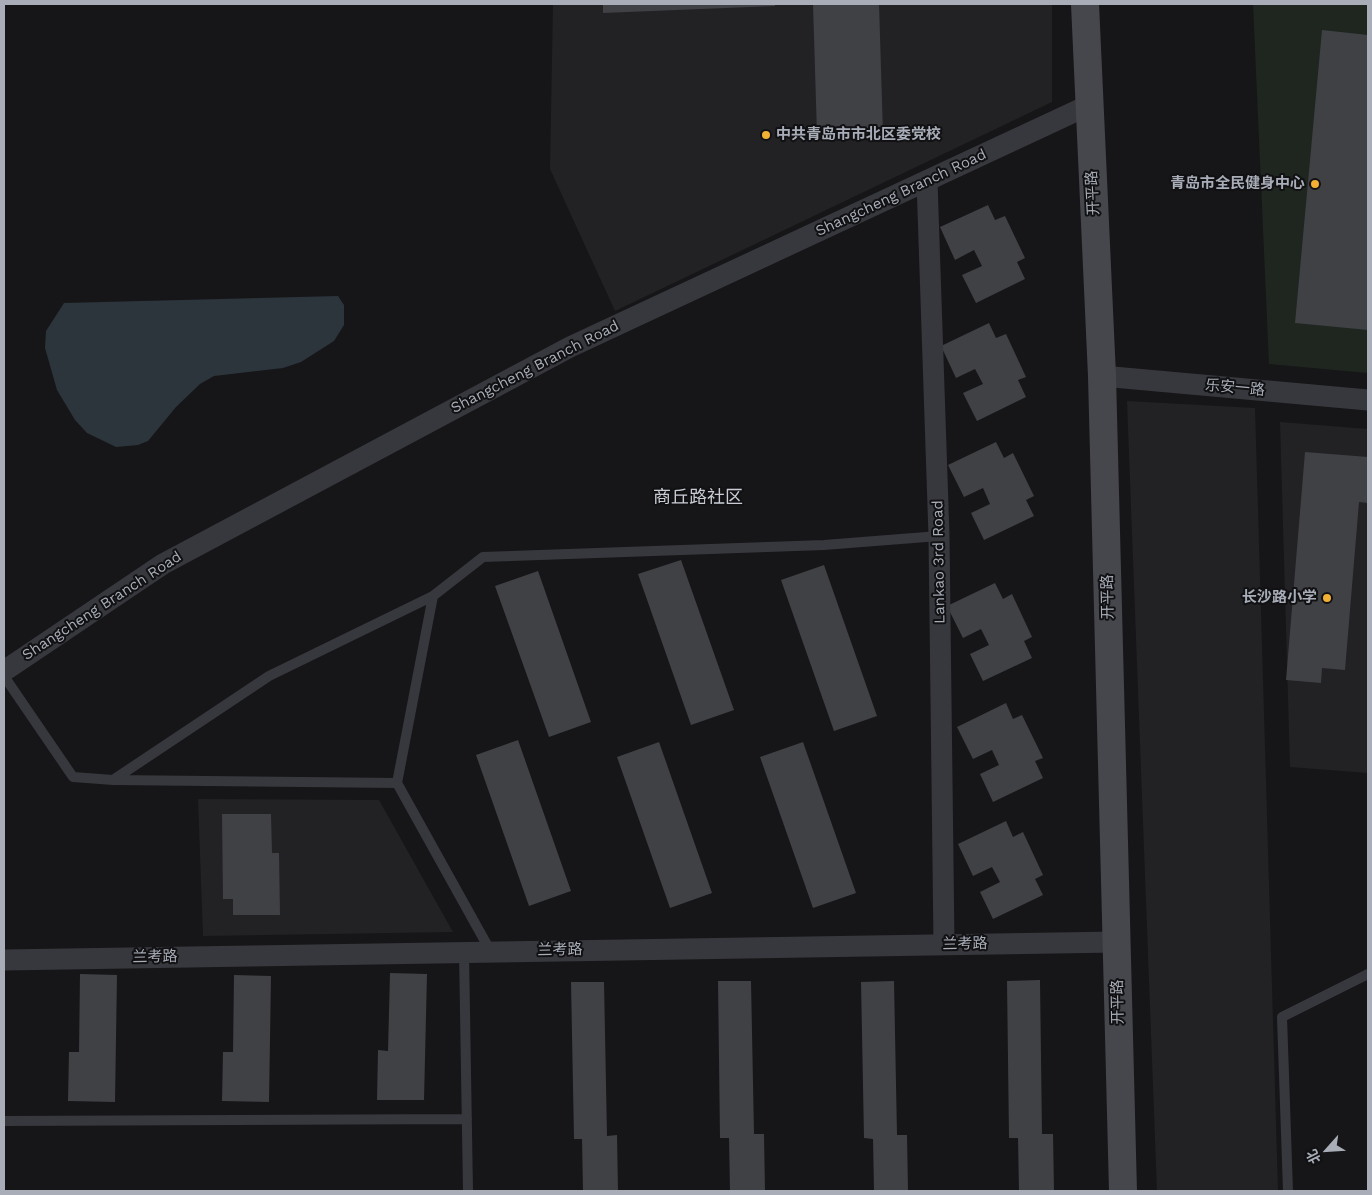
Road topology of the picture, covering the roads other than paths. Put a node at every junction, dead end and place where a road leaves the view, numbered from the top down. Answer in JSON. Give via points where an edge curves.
{"nodes":[{"id":1,"x":1085,"y":4,"type":"edge"},
{"id":2,"x":1089,"y":105,"type":"junction"},
{"id":3,"x":927,"y":181,"type":"junction"},
{"id":4,"x":1102,"y":376,"type":"junction"},
{"id":5,"x":1368,"y":400,"type":"edge"},
{"id":6,"x":939,"y":536,"type":"junction"},
{"id":7,"x":433,"y":596,"type":"junction"},
{"id":8,"x":4,"y":671,"type":"edge"},
{"id":9,"x":4,"y":676,"type":"edge"},
{"id":10,"x":113,"y":780,"type":"junction"},
{"id":11,"x":397,"y":783,"type":"junction"},
{"id":12,"x":1117,"y":942,"type":"junction"},
{"id":13,"x":944,"y":944,"type":"junction"},
{"id":14,"x":464,"y":952,"type":"junction"},
{"id":15,"x":491,"y":952,"type":"junction"},
{"id":16,"x":4,"y":960,"type":"edge"},
{"id":17,"x":1368,"y":974,"type":"edge"},
{"id":18,"x":467,"y":1119,"type":"junction"},
{"id":19,"x":4,"y":1120,"type":"edge"},
{"id":20,"x":468,"y":1191,"type":"edge"},
{"id":21,"x":1123,"y":1191,"type":"edge"},
{"id":22,"x":1288,"y":1191,"type":"edge"}],
"edges":[{"from":1,"to":2,"type":"street","name":"开平路"},
{"from":2,"to":3,"type":"street","name":"Shangcheng Branch Road"},
{"from":2,"to":4,"type":"street","name":"开平路"},
{"from":3,"to":6,"type":"street","name":"Lankao 3rd Road"},
{"from":3,"to":8,"type":"street","name":"Shangcheng Branch Road","via":[[570,347],[163,564]]},
{"from":4,"to":5,"type":"street","name":"乐安一路"},
{"from":4,"to":12,"type":"street","name":"开平路"},
{"from":6,"to":7,"type":"lane","via":[[824,545],[483,557]]},
{"from":6,"to":13,"type":"street","name":"Lankao 3rd Road"},
{"from":7,"to":10,"type":"lane","via":[[269,676]]},
{"from":7,"to":11,"type":"lane"},
{"from":9,"to":10,"type":"lane","via":[[73,777]]},
{"from":10,"to":11,"type":"lane"},
{"from":11,"to":15,"type":"lane"},
{"from":12,"to":13,"type":"street","name":"兰考路"},
{"from":12,"to":21,"type":"street","name":"开平路"},
{"from":13,"to":15,"type":"street","name":"兰考路"},
{"from":14,"to":15,"type":"street","name":"兰考路"},
{"from":14,"to":16,"type":"street","name":"兰考路"},
{"from":14,"to":18,"type":"lane"},
{"from":17,"to":22,"type":"lane","via":[[1282,1017]]},
{"from":18,"to":19,"type":"lane"},
{"from":18,"to":20,"type":"lane"}]}
